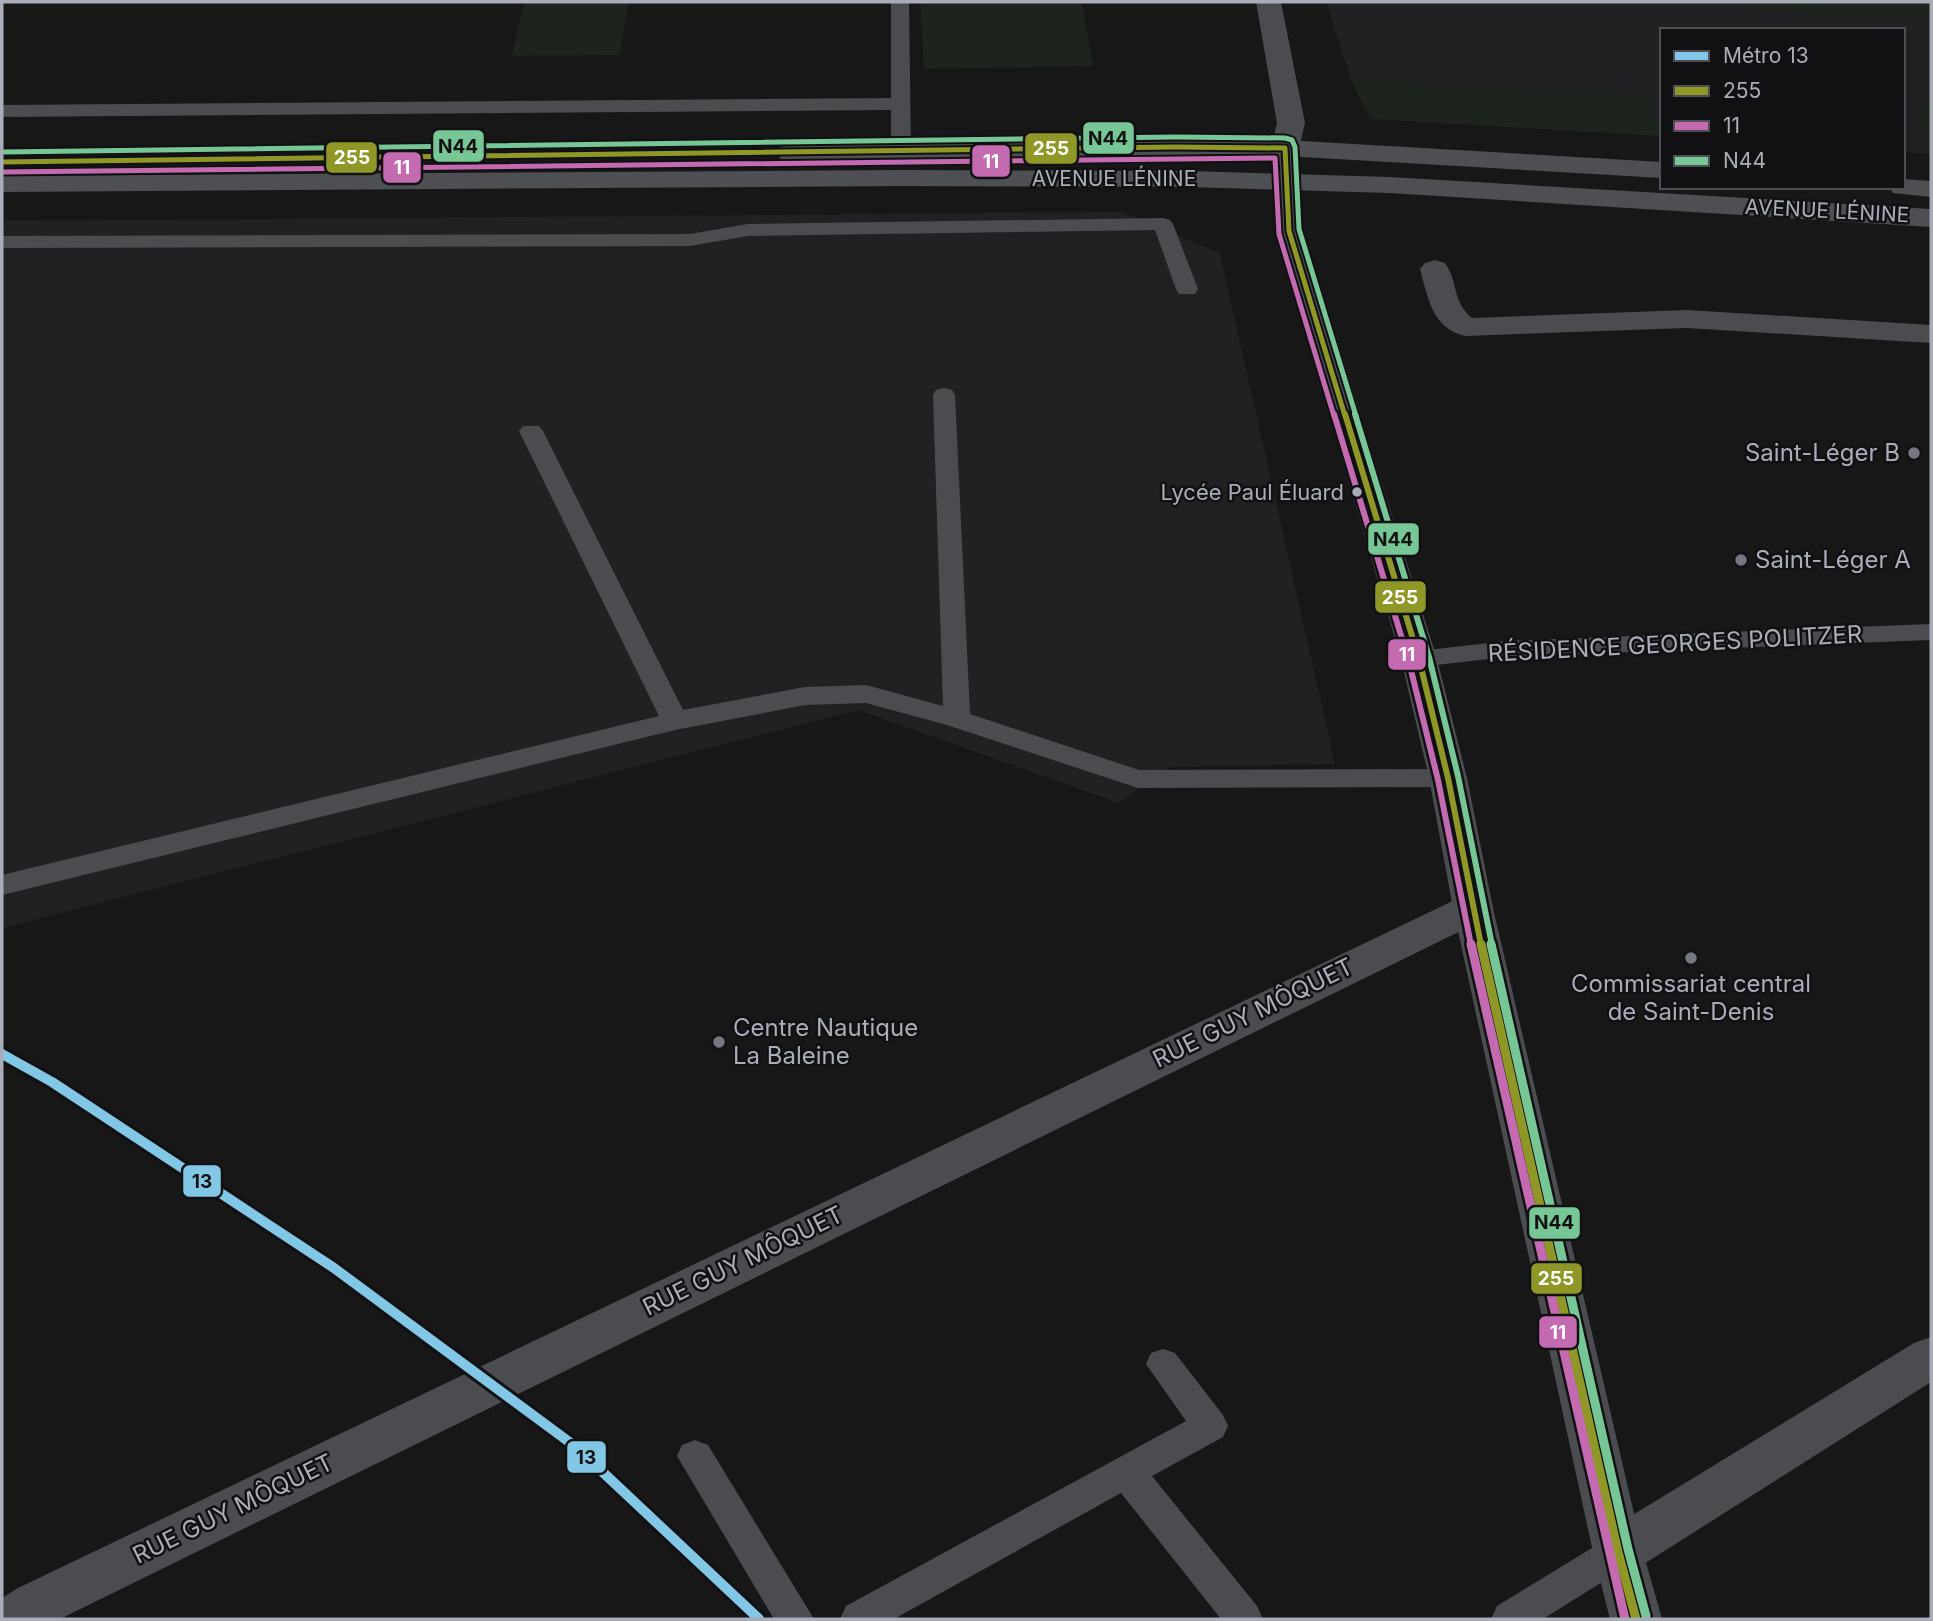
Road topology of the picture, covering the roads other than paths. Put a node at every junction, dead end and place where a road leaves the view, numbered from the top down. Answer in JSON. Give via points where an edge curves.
{"nodes":[{"id":1,"x":900,"y":2,"type":"edge"},
{"id":2,"x":1268,"y":2,"type":"edge"},
{"id":3,"x":901,"y":104,"type":"junction"},
{"id":4,"x":2,"y":111,"type":"edge"},
{"id":5,"x":1285,"y":148,"type":"junction"},
{"id":6,"x":901,"y":151,"type":"junction"},
{"id":7,"x":2,"y":162,"type":"edge"},
{"id":8,"x":1660,"y":170,"type":"edge"},
{"id":9,"x":1286,"y":181,"type":"junction"},
{"id":10,"x":2,"y":184,"type":"edge"},
{"id":11,"x":1905,"y":187,"type":"edge"},
{"id":12,"x":1931,"y":189,"type":"edge"},
{"id":13,"x":1931,"y":218,"type":"edge"},
{"id":14,"x":2,"y":242,"type":"edge"},
{"id":15,"x":1435,"y":270,"type":"dead end"},
{"id":16,"x":1187,"y":289,"type":"dead end"},
{"id":17,"x":1931,"y":334,"type":"edge"},
{"id":18,"x":944,"y":395,"type":"dead end"},
{"id":19,"x":531,"y":431,"type":"dead end"},
{"id":20,"x":1931,"y":632,"type":"edge"},
{"id":21,"x":1419,"y":659,"type":"junction"},
{"id":22,"x":957,"y":719,"type":"junction"},
{"id":23,"x":676,"y":721,"type":"junction"},
{"id":24,"x":1448,"y":778,"type":"junction"},
{"id":25,"x":2,"y":885,"type":"edge"},
{"id":26,"x":1473,"y":908,"type":"junction"},
{"id":27,"x":1931,"y":1357,"type":"edge"},
{"id":28,"x":1163,"y":1364,"type":"dead end"},
{"id":29,"x":695,"y":1456,"type":"dead end"},
{"id":30,"x":1126,"y":1472,"type":"junction"},
{"id":31,"x":1618,"y":1552,"type":"junction"},
{"id":32,"x":15,"y":1619,"type":"edge"},
{"id":33,"x":795,"y":1619,"type":"edge"},
{"id":34,"x":859,"y":1619,"type":"edge"},
{"id":35,"x":1244,"y":1619,"type":"edge"},
{"id":36,"x":1510,"y":1619,"type":"edge"},
{"id":37,"x":1636,"y":1619,"type":"edge"}],
"edges":[{"from":1,"to":3,"type":"lane"},
{"from":2,"to":5,"type":"street","via":[[1291,122]]},
{"from":3,"to":4,"type":"lane"},
{"from":3,"to":6,"type":"lane"},
{"from":5,"to":6,"type":"main road","name":"AVENUE LÉNINE"},
{"from":5,"to":8,"type":"main road","name":"AVENUE LÉNINE"},
{"from":5,"to":9,"type":"street"},
{"from":6,"to":7,"type":"main road","name":"AVENUE LÉNINE"},
{"from":9,"to":10,"type":"main road","name":"AVENUE LÉNINE","via":[[901,178]]},
{"from":9,"to":13,"type":"main road","name":"AVENUE LÉNINE"},
{"from":9,"to":21,"type":"street","via":[[1289,231]]},
{"from":11,"to":12,"type":"main road","name":"AVENUE LÉNINE"},
{"from":14,"to":16,"type":"lane","via":[[690,240],[748,230],[1163,223]]},
{"from":15,"to":17,"type":"street","via":[[1446,311],[1465,327],[1687,320]]},
{"from":18,"to":22,"type":"lane"},
{"from":19,"to":23,"type":"lane"},
{"from":20,"to":21,"type":"lane","name":"RÉSIDENCE GEORGES POLITZER","via":[[1506,649]]},
{"from":21,"to":24,"type":"street"},
{"from":22,"to":23,"type":"lane","via":[[866,694],[805,696]]},
{"from":22,"to":24,"type":"lane","via":[[1138,779]]},
{"from":23,"to":25,"type":"lane"},
{"from":24,"to":26,"type":"street"},
{"from":26,"to":31,"type":"street"},
{"from":26,"to":32,"type":"street","name":"RUE GUY MÔQUET"},
{"from":27,"to":31,"type":"street"},
{"from":28,"to":30,"type":"lane","via":[[1210,1426]]},
{"from":29,"to":33,"type":"lane"},
{"from":30,"to":34,"type":"lane"},
{"from":30,"to":35,"type":"lane"},
{"from":31,"to":36,"type":"lane"},
{"from":31,"to":37,"type":"street"}]}
